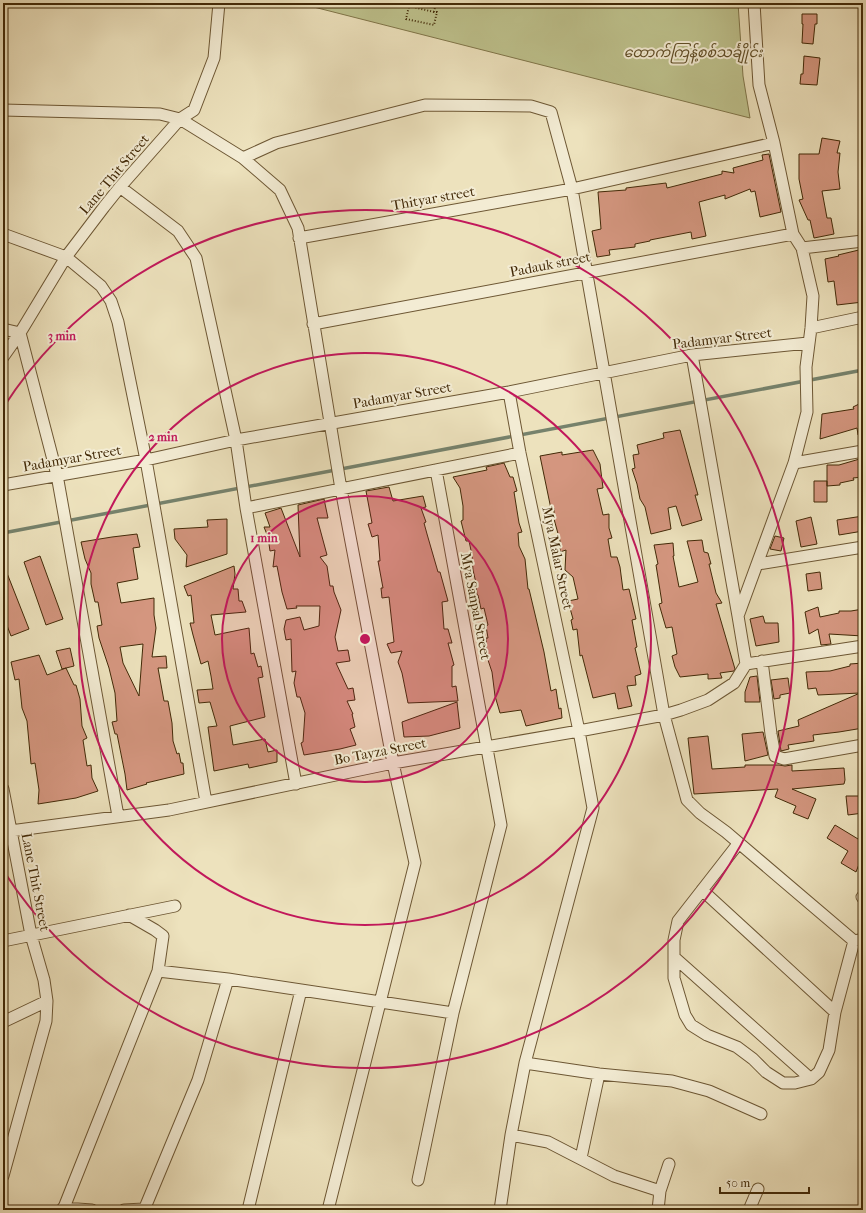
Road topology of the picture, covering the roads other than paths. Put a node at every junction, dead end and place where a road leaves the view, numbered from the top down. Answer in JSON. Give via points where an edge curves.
{"nodes":[{"id":1,"x":219,"y":3,"type":"edge"},
{"id":2,"x":754,"y":3,"type":"edge"},
{"id":3,"x":3,"y":110,"type":"edge"},
{"id":4,"x":180,"y":119,"type":"junction"},
{"id":5,"x":774,"y":143,"type":"junction"},
{"id":6,"x":243,"y":158,"type":"junction"},
{"id":7,"x":120,"y":187,"type":"junction"},
{"id":8,"x":572,"y":189,"type":"junction"},
{"id":9,"x":3,"y":234,"type":"edge"},
{"id":10,"x":793,"y":234,"type":"junction"},
{"id":11,"x":299,"y":238,"type":"junction"},
{"id":12,"x":863,"y":241,"type":"edge"},
{"id":13,"x":802,"y":248,"type":"junction"},
{"id":14,"x":66,"y":257,"type":"junction"},
{"id":15,"x":586,"y":273,"type":"junction"},
{"id":16,"x":863,"y":317,"type":"edge"},
{"id":17,"x":313,"y":324,"type":"junction"},
{"id":18,"x":811,"y":328,"type":"junction"},
{"id":19,"x":3,"y":329,"type":"edge"},
{"id":20,"x":20,"y":333,"type":"junction"},
{"id":21,"x":808,"y":343,"type":"junction"},
{"id":22,"x":692,"y":355,"type":"junction"},
{"id":23,"x":3,"y":356,"type":"edge"},
{"id":24,"x":603,"y":372,"type":"junction"},
{"id":25,"x":508,"y":392,"type":"junction"},
{"id":26,"x":331,"y":423,"type":"junction"},
{"id":27,"x":236,"y":440,"type":"junction"},
{"id":28,"x":863,"y":451,"type":"edge"},
{"id":29,"x":520,"y":453,"type":"junction"},
{"id":30,"x":146,"y":460,"type":"junction"},
{"id":31,"x":794,"y":463,"type":"junction"},
{"id":32,"x":436,"y":470,"type":"junction"},
{"id":33,"x":58,"y":475,"type":"junction"},
{"id":34,"x":3,"y":485,"type":"edge"},
{"id":35,"x":341,"y":489,"type":"junction"},
{"id":36,"x":246,"y":508,"type":"junction"},
{"id":37,"x":863,"y":547,"type":"edge"},
{"id":38,"x":758,"y":564,"type":"junction"},
{"id":39,"x":738,"y":616,"type":"junction"},
{"id":40,"x":863,"y":646,"type":"edge"},
{"id":41,"x":762,"y":661,"type":"junction"},
{"id":42,"x":746,"y":664,"type":"junction"},
{"id":43,"x":664,"y":715,"type":"junction"},
{"id":44,"x":579,"y":731,"type":"junction"},
{"id":45,"x":863,"y":745,"type":"edge"},
{"id":46,"x":487,"y":746,"type":"junction"},
{"id":47,"x":393,"y":763,"type":"junction"},
{"id":48,"x":296,"y":784,"type":"junction"},
{"id":49,"x":3,"y":789,"type":"edge"},
{"id":50,"x":206,"y":802,"type":"junction"},
{"id":51,"x":118,"y":816,"type":"junction"},
{"id":52,"x":7,"y":831,"type":"edge"},
{"id":53,"x":738,"y":844,"type":"junction"},
{"id":54,"x":702,"y":890,"type":"junction"},
{"id":55,"x":176,"y":906,"type":"dead end"},
{"id":56,"x":129,"y":915,"type":"junction"},
{"id":57,"x":31,"y":935,"type":"junction"},
{"id":58,"x":858,"y":940,"type":"edge"},
{"id":59,"x":3,"y":941,"type":"edge"},
{"id":60,"x":674,"y":957,"type":"junction"},
{"id":61,"x":158,"y":971,"type":"junction"},
{"id":62,"x":228,"y":979,"type":"junction"},
{"id":63,"x":301,"y":990,"type":"junction"},
{"id":64,"x":47,"y":1001,"type":"junction"},
{"id":65,"x":379,"y":1002,"type":"junction"},
{"id":66,"x":835,"y":1012,"type":"junction"},
{"id":67,"x":453,"y":1013,"type":"junction"},
{"id":68,"x":3,"y":1022,"type":"edge"},
{"id":69,"x":525,"y":1063,"type":"junction"},
{"id":70,"x":599,"y":1074,"type":"junction"},
{"id":71,"x":811,"y":1079,"type":"junction"},
{"id":72,"x":761,"y":1114,"type":"dead end"},
{"id":73,"x":511,"y":1135,"type":"junction"},
{"id":74,"x":581,"y":1158,"type":"junction"},
{"id":75,"x":669,"y":1164,"type":"dead end"},
{"id":76,"x":3,"y":1176,"type":"edge"},
{"id":77,"x":418,"y":1180,"type":"dead end"},
{"id":78,"x":758,"y":1189,"type":"dead end"},
{"id":79,"x":660,"y":1191,"type":"junction"},
{"id":80,"x":63,"y":1209,"type":"edge"},
{"id":81,"x":144,"y":1209,"type":"edge"},
{"id":82,"x":92,"y":1210,"type":"edge"},
{"id":83,"x":124,"y":1210,"type":"edge"},
{"id":84,"x":248,"y":1210,"type":"edge"},
{"id":85,"x":328,"y":1210,"type":"edge"},
{"id":86,"x":500,"y":1210,"type":"edge"},
{"id":87,"x":658,"y":1210,"type":"edge"},
{"id":88,"x":749,"y":1210,"type":"edge"}],
"edges":[{"from":1,"to":4,"type":"street","name":"Lane Thit Street","via":[[214,58],[194,110]]},
{"from":2,"to":5,"type":"street","via":[[758,85]]},
{"from":3,"to":4,"type":"street","via":[[160,114]]},
{"from":4,"to":6,"type":"street"},
{"from":4,"to":7,"type":"street","name":"Lane Thit Street"},
{"from":5,"to":8,"type":"street","name":"Thityar street"},
{"from":5,"to":10,"type":"street"},
{"from":6,"to":8,"type":"street","via":[[276,143],[425,105],[531,106],[551,112]]},
{"from":6,"to":11,"type":"street","via":[[280,190],[298,228]]},
{"from":7,"to":14,"type":"street","name":"Lane Thit Street"},
{"from":7,"to":27,"type":"street","via":[[178,231],[196,258]]},
{"from":8,"to":11,"type":"street","name":"Thityar street"},
{"from":8,"to":15,"type":"street"},
{"from":9,"to":14,"type":"street"},
{"from":10,"to":13,"type":"street"},
{"from":10,"to":15,"type":"street","name":"Padauk street"},
{"from":11,"to":17,"type":"street"},
{"from":12,"to":13,"type":"street"},
{"from":13,"to":18,"type":"street","via":[[813,296]]},
{"from":14,"to":20,"type":"street","name":"Lane Thit Street"},
{"from":14,"to":30,"type":"street","via":[[101,286],[110,301],[118,322]]},
{"from":15,"to":17,"type":"street","name":"Padauk street"},
{"from":15,"to":24,"type":"street"},
{"from":16,"to":18,"type":"street"},
{"from":17,"to":26,"type":"street"},
{"from":18,"to":21,"type":"street"},
{"from":19,"to":20,"type":"street"},
{"from":20,"to":23,"type":"street","name":"Lane Thit Street"},
{"from":20,"to":33,"type":"street"},
{"from":21,"to":22,"type":"street","name":"Padamyar Street"},
{"from":21,"to":31,"type":"street","via":[[807,412]]},
{"from":22,"to":24,"type":"street","name":"Padamyar Street"},
{"from":22,"to":39,"type":"street"},
{"from":24,"to":25,"type":"street","name":"Padamyar Street"},
{"from":24,"to":43,"type":"street"},
{"from":25,"to":26,"type":"street","name":"Padamyar Street"},
{"from":25,"to":29,"type":"street","name":"Mya Malar Street"},
{"from":26,"to":27,"type":"street","name":"Padamyar Street"},
{"from":26,"to":35,"type":"street"},
{"from":27,"to":30,"type":"street","name":"Padamyar Street"},
{"from":27,"to":36,"type":"street"},
{"from":28,"to":31,"type":"street"},
{"from":29,"to":32,"type":"street"},
{"from":29,"to":44,"type":"street","name":"Mya Malar Street"},
{"from":30,"to":33,"type":"street","name":"Padamyar Street"},
{"from":30,"to":50,"type":"street"},
{"from":31,"to":38,"type":"street"},
{"from":32,"to":35,"type":"street"},
{"from":32,"to":46,"type":"street","name":"Mya Sanpal Street"},
{"from":33,"to":34,"type":"street","name":"Padamyar Street"},
{"from":33,"to":51,"type":"street"},
{"from":35,"to":36,"type":"street"},
{"from":35,"to":47,"type":"street"},
{"from":36,"to":48,"type":"street"},
{"from":37,"to":38,"type":"street"},
{"from":38,"to":39,"type":"street"},
{"from":39,"to":42,"type":"street"},
{"from":40,"to":41,"type":"street"},
{"from":41,"to":42,"type":"street"},
{"from":41,"to":45,"type":"street","via":[[774,756],[784,759]]},
{"from":42,"to":43,"type":"street","name":"Bo Tayza Street","via":[[734,683],[708,700]]},
{"from":43,"to":44,"type":"street","name":"Bo Tayza Street"},
{"from":43,"to":53,"type":"street","via":[[687,800]]},
{"from":44,"to":46,"type":"street","name":"Bo Tayza Street"},
{"from":44,"to":69,"type":"street","name":"Mya Malar Street","via":[[592,808]]},
{"from":46,"to":47,"type":"street","name":"Bo Tayza Street"},
{"from":46,"to":67,"type":"street","name":"Mya Sanpal Street","via":[[501,825]]},
{"from":47,"to":48,"type":"street","name":"Bo Tayza Street"},
{"from":47,"to":65,"type":"street","via":[[414,862]]},
{"from":48,"to":50,"type":"street","name":"Bo Tayza Street"},
{"from":49,"to":52,"type":"street","name":"Lane Thit Street"},
{"from":50,"to":51,"type":"street","name":"Bo Tayza Street","via":[[169,810]]},
{"from":51,"to":52,"type":"street","name":"Bo Tayza Street"},
{"from":52,"to":57,"type":"street","name":"Lane Thit Street"},
{"from":53,"to":54,"type":"street"},
{"from":53,"to":58,"type":"street"},
{"from":54,"to":60,"type":"street","via":[[678,921]]},
{"from":54,"to":66,"type":"street"},
{"from":55,"to":56,"type":"street"},
{"from":56,"to":57,"type":"street"},
{"from":56,"to":61,"type":"street","via":[[162,936]]},
{"from":57,"to":59,"type":"street"},
{"from":57,"to":64,"type":"street","name":"Lane Thit Street","via":[[44,980]]},
{"from":58,"to":66,"type":"street"},
{"from":60,"to":71,"type":"street"},
{"from":60,"to":71,"type":"street","via":[[674,978],[691,1026],[737,1047],[766,1072],[783,1082],[795,1083]]},
{"from":61,"to":62,"type":"street"},
{"from":61,"to":80,"type":"street"},
{"from":62,"to":63,"type":"street"},
{"from":62,"to":81,"type":"street","via":[[198,1080]]},
{"from":63,"to":65,"type":"street"},
{"from":63,"to":84,"type":"street"},
{"from":64,"to":68,"type":"street"},
{"from":64,"to":76,"type":"street","name":"Lane Thit Street","via":[[46,1020]]},
{"from":65,"to":67,"type":"street"},
{"from":65,"to":85,"type":"street"},
{"from":66,"to":71,"type":"street","via":[[829,1050],[819,1072]]},
{"from":67,"to":77,"type":"street","name":"Mya Sanpal Street"},
{"from":69,"to":70,"type":"street"},
{"from":69,"to":73,"type":"street","name":"Mya Malar Street"},
{"from":70,"to":72,"type":"street","via":[[672,1081],[709,1091]]},
{"from":70,"to":74,"type":"street"},
{"from":73,"to":74,"type":"street","via":[[548,1142]]},
{"from":73,"to":86,"type":"street","name":"Mya Malar Street"},
{"from":74,"to":79,"type":"street","via":[[614,1176]]},
{"from":75,"to":79,"type":"street"},
{"from":78,"to":88,"type":"street"},
{"from":79,"to":87,"type":"street"},
{"from":80,"to":82,"type":"street"},
{"from":81,"to":83,"type":"street"}]}
